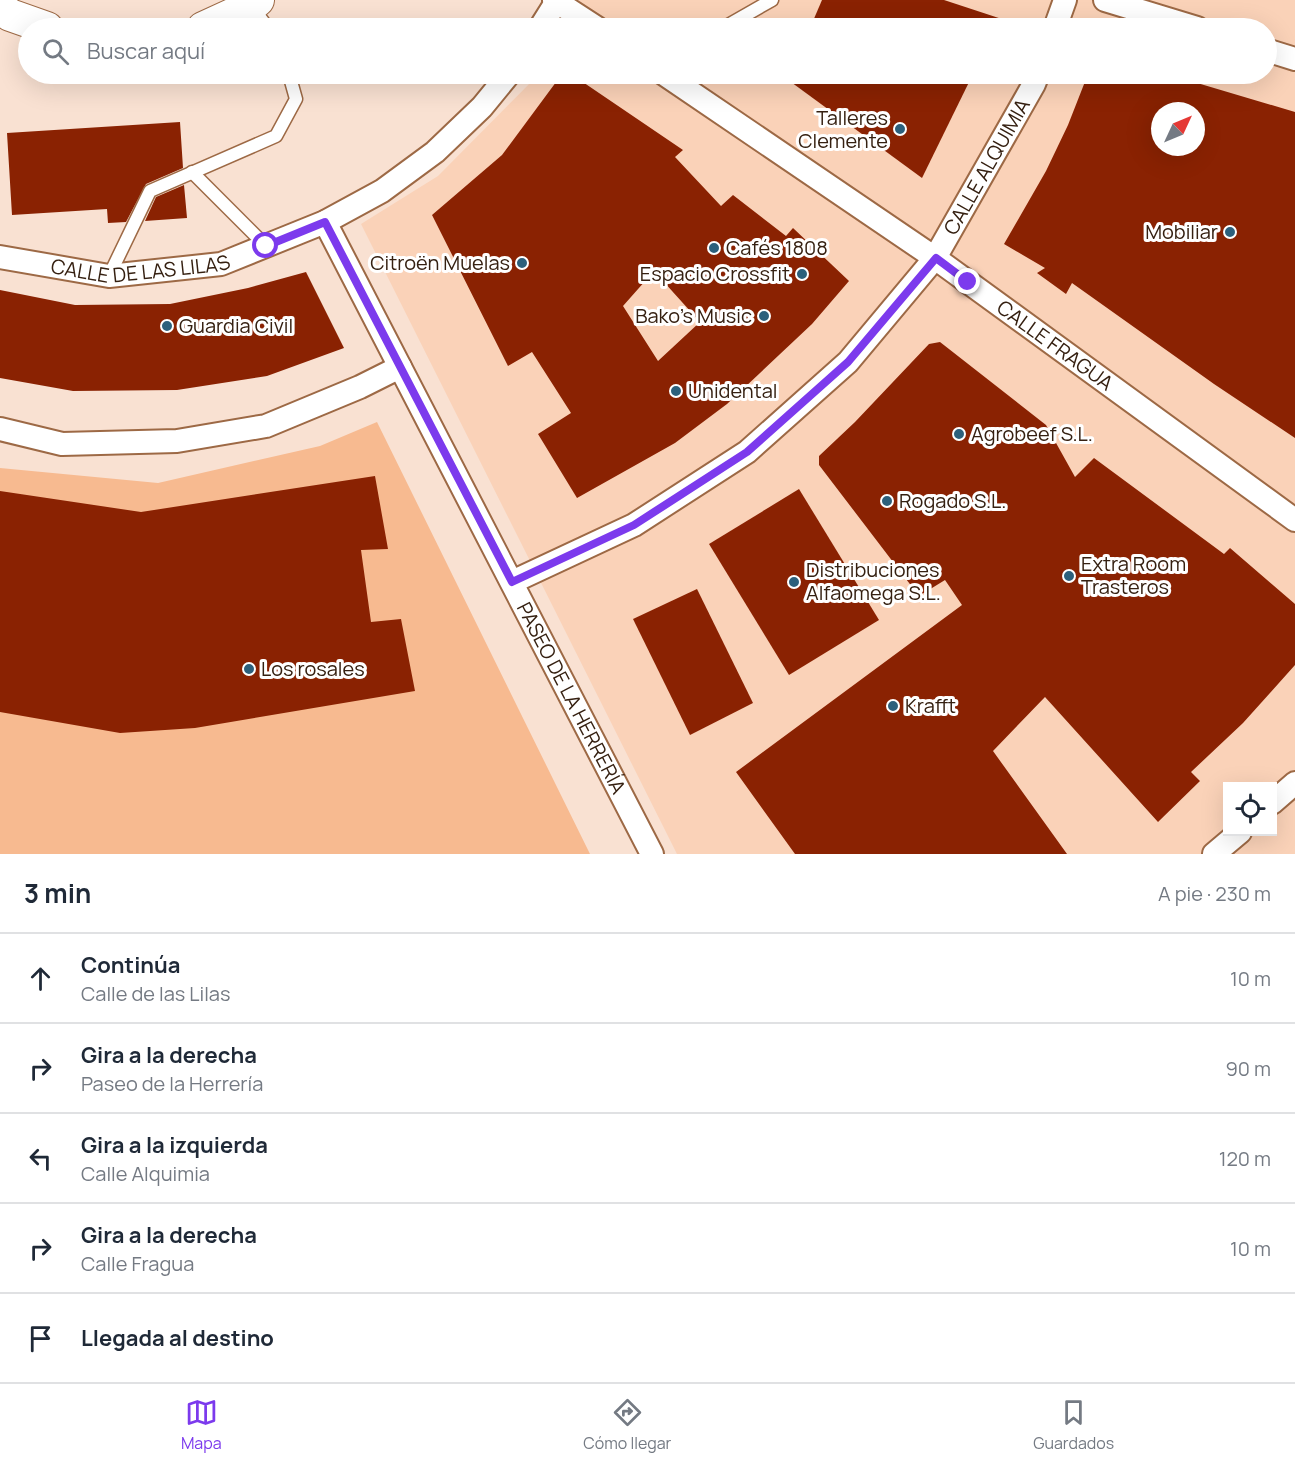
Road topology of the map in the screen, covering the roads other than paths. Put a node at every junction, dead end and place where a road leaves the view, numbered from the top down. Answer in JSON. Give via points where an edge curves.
{"nodes":[{"id":1,"x":556,"y":0,"type":"edge"},
{"id":2,"x":772,"y":0,"type":"edge"},
{"id":3,"x":1065,"y":0,"type":"edge"},
{"id":4,"x":1106,"y":0,"type":"edge"},
{"id":5,"x":259,"y":11,"type":"edge"},
{"id":6,"x":3,"y":18,"type":"edge"},
{"id":7,"x":236,"y":18,"type":"edge"},
{"id":8,"x":546,"y":18,"type":"edge"},
{"id":9,"x":582,"y":18,"type":"edge"},
{"id":10,"x":740,"y":18,"type":"edge"},
{"id":11,"x":1059,"y":18,"type":"edge"},
{"id":12,"x":1164,"y":18,"type":"edge"},
{"id":13,"x":18,"y":21,"type":"edge"},
{"id":14,"x":1277,"y":53,"type":"edge"},
{"id":15,"x":1295,"y":59,"type":"edge"},
{"id":16,"x":292,"y":84,"type":"edge"},
{"id":17,"x":501,"y":84,"type":"edge"},
{"id":18,"x":681,"y":84,"type":"edge"},
{"id":19,"x":1034,"y":84,"type":"edge"},
{"id":20,"x":192,"y":172,"type":"junction"},
{"id":21,"x":325,"y":222,"type":"junction"},
{"id":22,"x":266,"y":246,"type":"junction"},
{"id":23,"x":0,"y":257,"type":"edge"},
{"id":24,"x":936,"y":258,"type":"junction"},
{"id":25,"x":110,"y":276,"type":"junction"},
{"id":26,"x":400,"y":367,"type":"junction"},
{"id":27,"x":0,"y":429,"type":"edge"},
{"id":28,"x":1295,"y":520,"type":"edge"},
{"id":29,"x":512,"y":582,"type":"junction"},
{"id":30,"x":1295,"y":783,"type":"edge"},
{"id":31,"x":1277,"y":799,"type":"edge"},
{"id":32,"x":1234,"y":836,"type":"edge"},
{"id":33,"x":652,"y":854,"type":"edge"},
{"id":34,"x":1214,"y":854,"type":"edge"}],
"edges":[{"from":1,"to":8,"type":"street"},
{"from":1,"to":9,"type":"street"},
{"from":2,"to":10,"type":"lane"},
{"from":3,"to":11,"type":"street"},
{"from":4,"to":12,"type":"street"},
{"from":5,"to":7,"type":"street"},
{"from":6,"to":13,"type":"street"},
{"from":14,"to":15,"type":"street"},
{"from":16,"to":20,"type":"lane","via":[[296,99],[276,136]]},
{"from":17,"to":21,"type":"street","name":"CALLE DE LAS LILAS","via":[[435,152],[382,190]]},
{"from":18,"to":24,"type":"street","name":"CALLE FRAGUA"},
{"from":19,"to":24,"type":"street","name":"CALLE ALQUIMIA"},
{"from":20,"to":22,"type":"lane"},
{"from":20,"to":25,"type":"lane","via":[[150,191]]},
{"from":21,"to":22,"type":"street","name":"CALLE DE LAS LILAS"},
{"from":21,"to":26,"type":"street","name":"PASEO DE LA HERRERÍA"},
{"from":22,"to":25,"type":"street","name":"CALLE DE LAS LILAS","via":[[221,264]]},
{"from":23,"to":25,"type":"street","name":"CALLE DE LAS LILAS"},
{"from":24,"to":28,"type":"street","name":"CALLE FRAGUA"},
{"from":24,"to":29,"type":"street","name":"CALLE ALQUIMIA","via":[[848,362],[747,452],[634,525]]},
{"from":26,"to":27,"type":"street","via":[[266,426],[177,441],[62,444]]},
{"from":26,"to":29,"type":"street","name":"PASEO DE LA HERRERÍA"},
{"from":29,"to":33,"type":"street","name":"PASEO DE LA HERRERÍA"},
{"from":30,"to":31,"type":"street"},
{"from":32,"to":34,"type":"street"}]}
